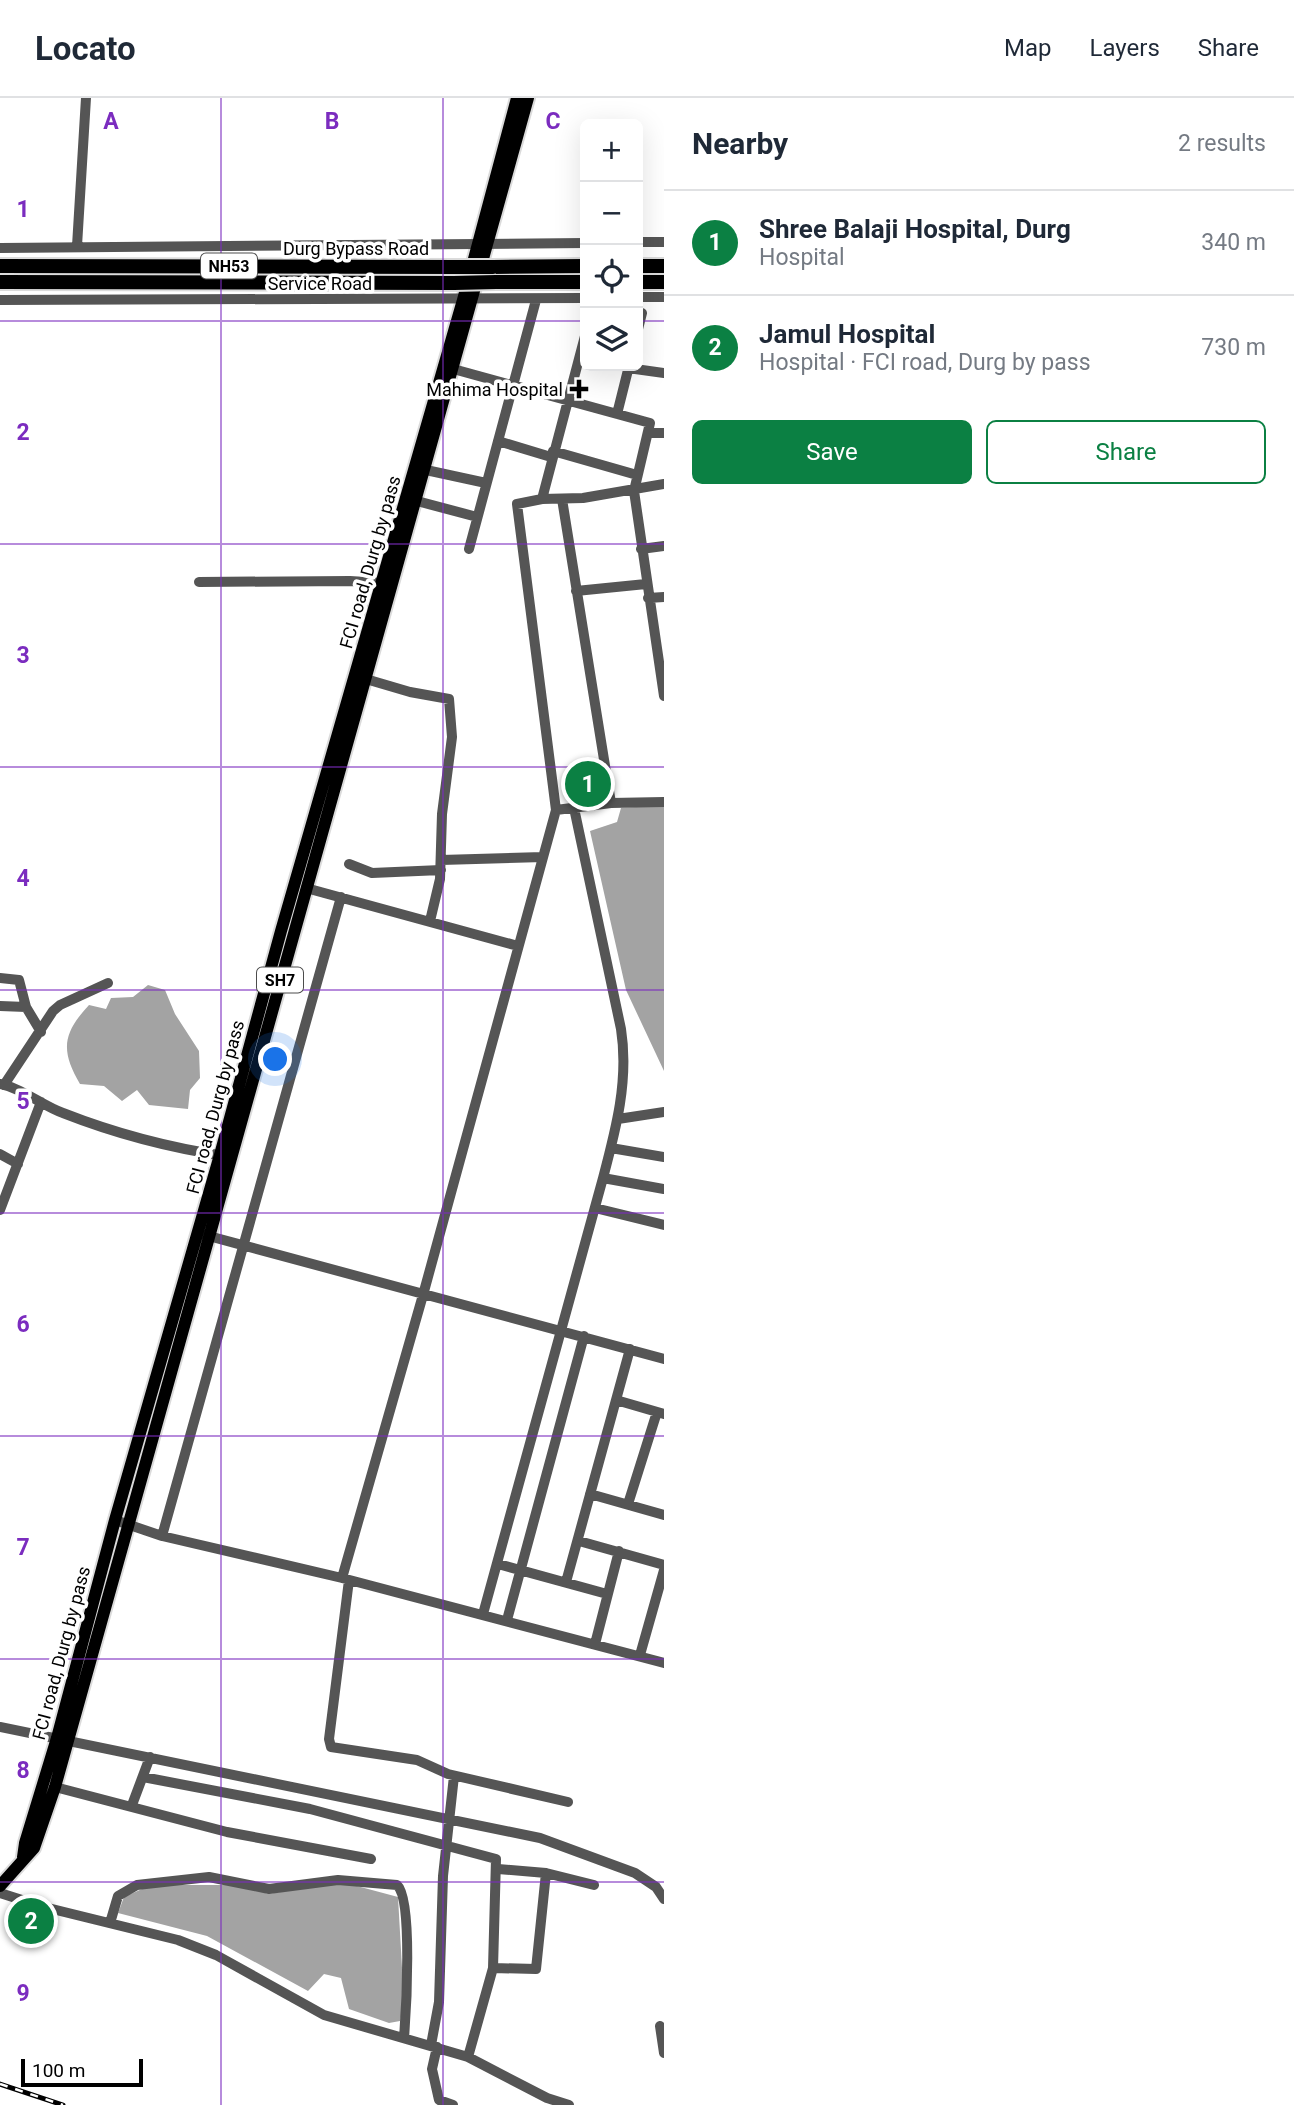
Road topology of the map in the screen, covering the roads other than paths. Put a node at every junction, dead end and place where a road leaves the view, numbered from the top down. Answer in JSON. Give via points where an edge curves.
{"nodes":[{"id":1,"x":86,"y":98,"type":"edge"},
{"id":2,"x":517,"y":98,"type":"edge"},
{"id":3,"x":528,"y":98,"type":"edge"},
{"id":4,"x":517,"y":116,"type":"junction"},
{"id":5,"x":643,"y":242,"type":"edge"},
{"id":6,"x":664,"y":242,"type":"edge"},
{"id":7,"x":580,"y":243,"type":"edge"},
{"id":8,"x":483,"y":244,"type":"junction"},
{"id":9,"x":77,"y":246,"type":"junction"},
{"id":10,"x":0,"y":248,"type":"edge"},
{"id":11,"x":0,"y":266,"type":"edge"},
{"id":12,"x":580,"y":266,"type":"edge"},
{"id":13,"x":643,"y":266,"type":"edge"},
{"id":14,"x":664,"y":266,"type":"edge"},
{"id":15,"x":0,"y":282,"type":"edge"},
{"id":16,"x":580,"y":282,"type":"edge"},
{"id":17,"x":643,"y":282,"type":"edge"},
{"id":18,"x":664,"y":282,"type":"edge"},
{"id":19,"x":643,"y":297,"type":"edge"},
{"id":20,"x":664,"y":297,"type":"edge"},
{"id":21,"x":580,"y":298,"type":"edge"},
{"id":22,"x":0,"y":300,"type":"edge"},
{"id":23,"x":468,"y":300,"type":"junction"},
{"id":24,"x":536,"y":300,"type":"junction"},
{"id":25,"x":580,"y":354,"type":"edge"},
{"id":26,"x":449,"y":368,"type":"junction"},
{"id":27,"x":643,"y":369,"type":"edge"},
{"id":28,"x":628,"y":371,"type":"edge"},
{"id":29,"x":664,"y":373,"type":"edge"},
{"id":30,"x":513,"y":386,"type":"junction"},
{"id":31,"x":567,"y":401,"type":"junction"},
{"id":32,"x":617,"y":414,"type":"junction"},
{"id":33,"x":650,"y":433,"type":"junction"},
{"id":34,"x":664,"y":433,"type":"edge"},
{"id":35,"x":498,"y":441,"type":"junction"},
{"id":36,"x":552,"y":454,"type":"junction"},
{"id":37,"x":426,"y":470,"type":"junction"},
{"id":38,"x":637,"y":475,"type":"junction"},
{"id":39,"x":486,"y":484,"type":"junction"},
{"id":40,"x":664,"y":484,"type":"edge"},
{"id":41,"x":634,"y":491,"type":"junction"},
{"id":42,"x":542,"y":499,"type":"junction"},
{"id":43,"x":562,"y":499,"type":"junction"},
{"id":44,"x":417,"y":501,"type":"junction"},
{"id":45,"x":477,"y":517,"type":"junction"},
{"id":46,"x":664,"y":546,"type":"edge"},
{"id":47,"x":640,"y":548,"type":"junction"},
{"id":48,"x":469,"y":549,"type":"dead end"},
{"id":49,"x":198,"y":582,"type":"dead end"},
{"id":50,"x":382,"y":583,"type":"junction"},
{"id":51,"x":646,"y":584,"type":"junction"},
{"id":52,"x":576,"y":591,"type":"junction"},
{"id":53,"x":664,"y":597,"type":"edge"},
{"id":54,"x":648,"y":598,"type":"junction"},
{"id":55,"x":662,"y":663,"type":"edge"},
{"id":56,"x":361,"y":678,"type":"junction"},
{"id":57,"x":664,"y":696,"type":"edge"},
{"id":58,"x":664,"y":802,"type":"edge"},
{"id":59,"x":611,"y":803,"type":"junction"},
{"id":60,"x":574,"y":808,"type":"junction"},
{"id":61,"x":556,"y":810,"type":"junction"},
{"id":62,"x":543,"y":857,"type":"junction"},
{"id":63,"x":349,"y":864,"type":"dead end"},
{"id":64,"x":441,"y":865,"type":"junction"},
{"id":65,"x":306,"y":888,"type":"junction"},
{"id":66,"x":341,"y":897,"type":"junction"},
{"id":67,"x":430,"y":921,"type":"junction"},
{"id":68,"x":518,"y":946,"type":"junction"},
{"id":69,"x":0,"y":978,"type":"edge"},
{"id":70,"x":108,"y":983,"type":"dead end"},
{"id":71,"x":0,"y":1006,"type":"edge"},
{"id":72,"x":26,"y":1007,"type":"junction"},
{"id":73,"x":41,"y":1032,"type":"junction"},
{"id":74,"x":2,"y":1085,"type":"edge"},
{"id":75,"x":41,"y":1102,"type":"junction"},
{"id":76,"x":664,"y":1112,"type":"edge"},
{"id":77,"x":618,"y":1119,"type":"junction"},
{"id":78,"x":611,"y":1147,"type":"junction"},
{"id":79,"x":0,"y":1154,"type":"edge"},
{"id":80,"x":226,"y":1156,"type":"junction"},
{"id":81,"x":664,"y":1157,"type":"edge"},
{"id":82,"x":18,"y":1164,"type":"junction"},
{"id":83,"x":603,"y":1178,"type":"junction"},
{"id":84,"x":664,"y":1189,"type":"edge"},
{"id":85,"x":595,"y":1208,"type":"junction"},
{"id":86,"x":0,"y":1210,"type":"edge"},
{"id":87,"x":664,"y":1225,"type":"edge"},
{"id":88,"x":204,"y":1234,"type":"junction"},
{"id":89,"x":243,"y":1246,"type":"junction"},
{"id":90,"x":423,"y":1295,"type":"junction"},
{"id":91,"x":561,"y":1329,"type":"junction"},
{"id":92,"x":584,"y":1336,"type":"junction"},
{"id":93,"x":630,"y":1349,"type":"junction"},
{"id":94,"x":664,"y":1359,"type":"edge"},
{"id":95,"x":617,"y":1400,"type":"junction"},
{"id":96,"x":661,"y":1413,"type":"edge"},
{"id":97,"x":590,"y":1494,"type":"junction"},
{"id":98,"x":628,"y":1504,"type":"junction"},
{"id":99,"x":664,"y":1515,"type":"edge"},
{"id":100,"x":121,"y":1522,"type":"junction"},
{"id":101,"x":162,"y":1536,"type":"junction"},
{"id":102,"x":579,"y":1541,"type":"junction"},
{"id":103,"x":620,"y":1551,"type":"junction"},
{"id":104,"x":498,"y":1564,"type":"junction"},
{"id":105,"x":664,"y":1568,"type":"edge"},
{"id":106,"x":520,"y":1571,"type":"junction"},
{"id":107,"x":345,"y":1579,"type":"junction"},
{"id":108,"x":566,"y":1582,"type":"junction"},
{"id":109,"x":607,"y":1594,"type":"junction"},
{"id":110,"x":484,"y":1614,"type":"junction"},
{"id":111,"x":507,"y":1620,"type":"junction"},
{"id":112,"x":595,"y":1644,"type":"junction"},
{"id":113,"x":640,"y":1655,"type":"junction"},
{"id":114,"x":664,"y":1663,"type":"edge"},
{"id":115,"x":0,"y":1727,"type":"edge"},
{"id":116,"x":62,"y":1739,"type":"junction"},
{"id":117,"x":150,"y":1757,"type":"junction"},
{"id":118,"x":454,"y":1776,"type":"junction"},
{"id":119,"x":143,"y":1777,"type":"junction"},
{"id":120,"x":55,"y":1787,"type":"junction"},
{"id":121,"x":568,"y":1802,"type":"dead end"},
{"id":122,"x":132,"y":1805,"type":"junction"},
{"id":123,"x":448,"y":1818,"type":"junction"},
{"id":124,"x":445,"y":1846,"type":"junction"},
{"id":125,"x":23,"y":1857,"type":"junction"},
{"id":126,"x":371,"y":1859,"type":"dead end"},
{"id":127,"x":498,"y":1869,"type":"junction"},
{"id":128,"x":546,"y":1873,"type":"junction"},
{"id":129,"x":594,"y":1885,"type":"dead end"},
{"id":130,"x":0,"y":1886,"type":"edge"},
{"id":131,"x":0,"y":1893,"type":"edge"},
{"id":132,"x":664,"y":1899,"type":"edge"},
{"id":133,"x":110,"y":1923,"type":"junction"},
{"id":134,"x":492,"y":1968,"type":"junction"},
{"id":135,"x":660,"y":2026,"type":"dead end"},
{"id":136,"x":404,"y":2038,"type":"junction"},
{"id":137,"x":434,"y":2046,"type":"junction"},
{"id":138,"x":664,"y":2053,"type":"edge"},
{"id":139,"x":468,"y":2057,"type":"junction"},
{"id":140,"x":453,"y":2105,"type":"edge"},
{"id":141,"x":569,"y":2105,"type":"edge"}],
"edges":[{"from":1,"to":9,"type":"street"},
{"from":2,"to":4,"type":"main road","name":"FCI road, Durg by pass","number":"SH7"},
{"from":3,"to":4,"type":"main road","name":"FCI road, Durg by pass","number":"SH7"},
{"from":4,"to":8,"type":"main road","name":"FCI road, Durg by pass","number":"SH7"},
{"from":5,"to":6,"type":"street"},
{"from":7,"to":8,"type":"street"},
{"from":8,"to":9,"type":"street"},
{"from":8,"to":23,"type":"main road","name":"FCI road, Durg by pass","number":"SH7"},
{"from":9,"to":10,"type":"street"},
{"from":11,"to":12,"type":"highway","name":"Durg Bypass Road","number":"NH53","bridge":true},
{"from":13,"to":14,"type":"highway"},
{"from":15,"to":16,"type":"highway","name":"Durg Bypass Road","number":"NH53","bridge":true},
{"from":17,"to":18,"type":"highway"},
{"from":19,"to":20,"type":"street"},
{"from":21,"to":24,"type":"street","name":"Service Road"},
{"from":22,"to":23,"type":"street","name":"Service Road"},
{"from":23,"to":24,"type":"street","name":"Service Road"},
{"from":23,"to":26,"type":"main road","name":"FCI road, Durg by pass","number":"SH7"},
{"from":24,"to":30,"type":"street"},
{"from":25,"to":31,"type":"street"},
{"from":26,"to":30,"type":"street"},
{"from":26,"to":37,"type":"main road","name":"FCI road, Durg by pass","number":"SH7"},
{"from":26,"to":50,"type":"main road","name":"FCI road, Durg by pass","number":"SH7"},
{"from":27,"to":29,"type":"street"},
{"from":28,"to":32,"type":"street"},
{"from":30,"to":31,"type":"street"},
{"from":30,"to":35,"type":"street"},
{"from":31,"to":32,"type":"street"},
{"from":31,"to":36,"type":"street"},
{"from":32,"to":33,"type":"street","via":[[650,423]]},
{"from":33,"to":34,"type":"street"},
{"from":33,"to":38,"type":"street"},
{"from":35,"to":36,"type":"street"},
{"from":35,"to":39,"type":"street"},
{"from":36,"to":38,"type":"street"},
{"from":36,"to":42,"type":"street"},
{"from":37,"to":39,"type":"street"},
{"from":37,"to":44,"type":"main road","name":"FCI road, Durg by pass","number":"SH7"},
{"from":38,"to":41,"type":"street"},
{"from":39,"to":45,"type":"street"},
{"from":40,"to":41,"type":"street"},
{"from":41,"to":43,"type":"street"},
{"from":41,"to":47,"type":"street"},
{"from":42,"to":43,"type":"street"},
{"from":42,"to":61,"type":"street","via":[[520,502],[515,508]]},
{"from":43,"to":52,"type":"street"},
{"from":44,"to":45,"type":"street"},
{"from":44,"to":56,"type":"main road","name":"FCI road, Durg by pass","number":"SH7"},
{"from":45,"to":48,"type":"street"},
{"from":46,"to":47,"type":"street"},
{"from":47,"to":51,"type":"street"},
{"from":49,"to":50,"type":"street"},
{"from":50,"to":56,"type":"main road","name":"FCI road, Durg by pass","number":"SH7"},
{"from":51,"to":52,"type":"street"},
{"from":51,"to":54,"type":"street"},
{"from":52,"to":59,"type":"street"},
{"from":53,"to":54,"type":"street"},
{"from":54,"to":55,"type":"street"},
{"from":55,"to":57,"type":"street"},
{"from":56,"to":64,"type":"street","via":[[449,699],[452,737]]},
{"from":56,"to":65,"type":"main road","name":"FCI road, Durg by pass","number":"SH7"},
{"from":56,"to":80,"type":"main road","name":"FCI road, Durg by pass","number":"SH7","via":[[281,930]]},
{"from":58,"to":59,"type":"street"},
{"from":59,"to":60,"type":"street"},
{"from":60,"to":61,"type":"street"},
{"from":60,"to":77,"type":"street","via":[[624,1051]]},
{"from":61,"to":62,"type":"street"},
{"from":62,"to":64,"type":"street"},
{"from":62,"to":68,"type":"street"},
{"from":63,"to":64,"type":"street","via":[[372,873]]},
{"from":64,"to":67,"type":"street"},
{"from":65,"to":66,"type":"street"},
{"from":65,"to":80,"type":"main road","name":"FCI road, Durg by pass","number":"SH7"},
{"from":66,"to":67,"type":"street"},
{"from":66,"to":89,"type":"street"},
{"from":67,"to":68,"type":"street"},
{"from":68,"to":90,"type":"street"},
{"from":69,"to":72,"type":"street","via":[[19,980]]},
{"from":70,"to":73,"type":"street","via":[[60,1005]]},
{"from":71,"to":72,"type":"street"},
{"from":72,"to":73,"type":"street"},
{"from":73,"to":74,"type":"street"},
{"from":74,"to":75,"type":"street"},
{"from":75,"to":80,"type":"street","via":[[119,1132]]},
{"from":75,"to":82,"type":"street"},
{"from":76,"to":77,"type":"street"},
{"from":77,"to":78,"type":"street"},
{"from":78,"to":81,"type":"street"},
{"from":78,"to":83,"type":"street"},
{"from":79,"to":82,"type":"street"},
{"from":80,"to":88,"type":"main road","name":"FCI road, Durg by pass","number":"SH7"},
{"from":82,"to":86,"type":"street"},
{"from":83,"to":84,"type":"street"},
{"from":83,"to":85,"type":"street"},
{"from":85,"to":87,"type":"street"},
{"from":85,"to":91,"type":"street"},
{"from":88,"to":89,"type":"street"},
{"from":88,"to":100,"type":"main road","name":"FCI road, Durg by pass","number":"SH7"},
{"from":89,"to":90,"type":"street"},
{"from":89,"to":101,"type":"street"},
{"from":90,"to":91,"type":"street"},
{"from":90,"to":107,"type":"street"},
{"from":91,"to":92,"type":"street"},
{"from":91,"to":104,"type":"street"},
{"from":92,"to":93,"type":"street"},
{"from":92,"to":106,"type":"street"},
{"from":93,"to":94,"type":"street"},
{"from":93,"to":95,"type":"street"},
{"from":95,"to":96,"type":"street"},
{"from":95,"to":97,"type":"street"},
{"from":96,"to":98,"type":"street"},
{"from":97,"to":98,"type":"street"},
{"from":97,"to":102,"type":"street"},
{"from":98,"to":99,"type":"street"},
{"from":100,"to":101,"type":"street"},
{"from":100,"to":116,"type":"main road","name":"FCI road, Durg by pass","number":"SH7"},
{"from":101,"to":107,"type":"street"},
{"from":102,"to":103,"type":"street"},
{"from":102,"to":108,"type":"street"},
{"from":103,"to":105,"type":"street"},
{"from":103,"to":109,"type":"street"},
{"from":104,"to":106,"type":"street"},
{"from":104,"to":110,"type":"street"},
{"from":105,"to":113,"type":"street"},
{"from":106,"to":108,"type":"street"},
{"from":106,"to":111,"type":"street"},
{"from":107,"to":110,"type":"street"},
{"from":107,"to":118,"type":"street","via":[[329,1744],[417,1760]]},
{"from":108,"to":109,"type":"street"},
{"from":109,"to":112,"type":"street"},
{"from":110,"to":111,"type":"street"},
{"from":111,"to":112,"type":"street"},
{"from":112,"to":113,"type":"street"},
{"from":113,"to":114,"type":"street"},
{"from":115,"to":116,"type":"street"},
{"from":116,"to":117,"type":"street"},
{"from":116,"to":120,"type":"main road","name":"FCI road, Durg by pass","number":"SH7"},
{"from":116,"to":125,"type":"main road","name":"FCI road, Durg by pass","number":"SH7"},
{"from":117,"to":119,"type":"street"},
{"from":117,"to":123,"type":"street"},
{"from":118,"to":121,"type":"street"},
{"from":118,"to":123,"type":"street"},
{"from":119,"to":122,"type":"street"},
{"from":119,"to":124,"type":"street","via":[[310,1809]]},
{"from":120,"to":122,"type":"street"},
{"from":120,"to":125,"type":"main road","name":"FCI road, Durg by pass","number":"SH7","via":[[34,1848]]},
{"from":122,"to":126,"type":"street","via":[[227,1832]]},
{"from":123,"to":124,"type":"street"},
{"from":123,"to":132,"type":"street","via":[[540,1838],[635,1873],[656,1887]]},
{"from":124,"to":127,"type":"street","via":[[492,1856]]},
{"from":124,"to":137,"type":"street"},
{"from":125,"to":130,"type":"main road","number":"SH7"},
{"from":127,"to":128,"type":"street"},
{"from":127,"to":134,"type":"street"},
{"from":128,"to":129,"type":"street"},
{"from":128,"to":134,"type":"street","via":[[536,1969]]},
{"from":131,"to":133,"type":"street"},
{"from":133,"to":136,"type":"street","via":[[178,1940],[216,1955],[324,2015]]},
{"from":133,"to":136,"type":"street","via":[[118,1896],[154,1881],[209,1877],[269,1889],[338,1880],[397,1885],[404,1896]]},
{"from":134,"to":139,"type":"street"},
{"from":135,"to":138,"type":"street"},
{"from":136,"to":137,"type":"street"},
{"from":137,"to":139,"type":"street"},
{"from":137,"to":140,"type":"street","via":[[432,2069],[439,2100]]},
{"from":139,"to":141,"type":"street"}]}
